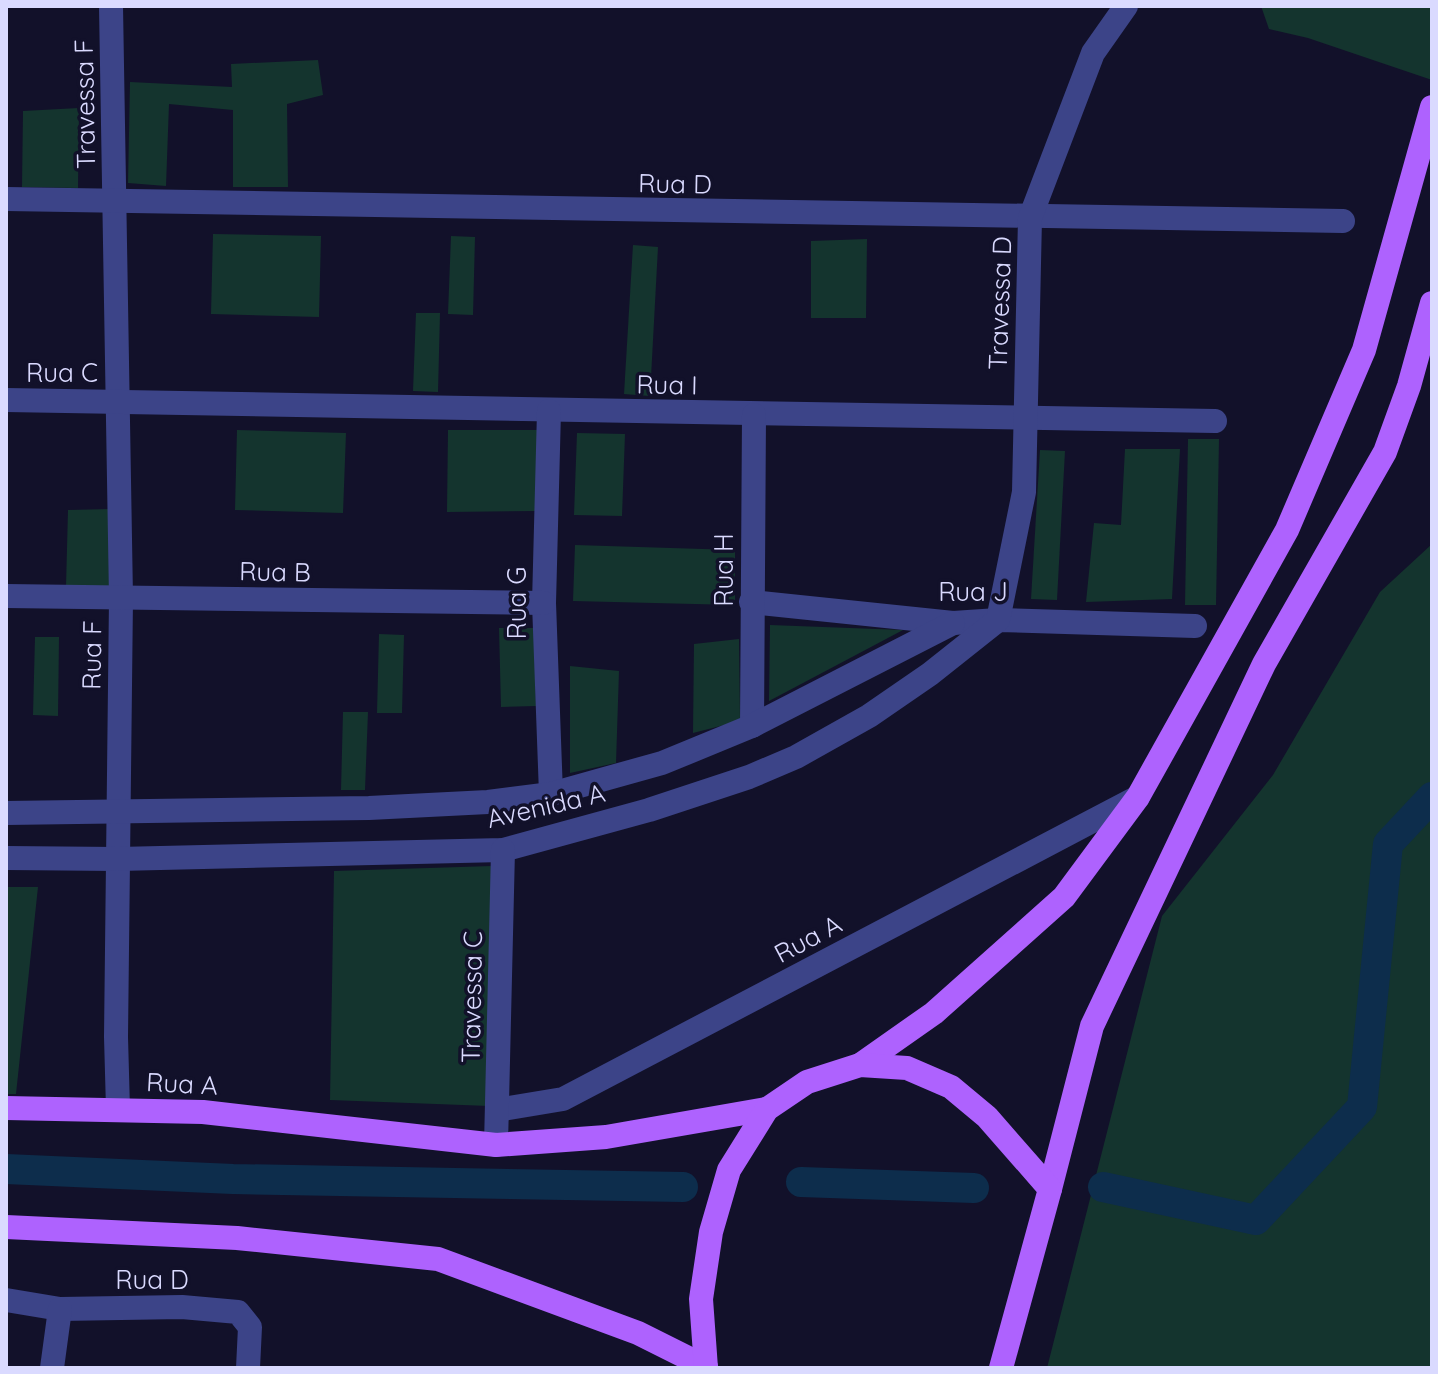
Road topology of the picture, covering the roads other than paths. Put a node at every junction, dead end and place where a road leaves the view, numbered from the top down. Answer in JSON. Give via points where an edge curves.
{"nodes":[{"id":1,"x":111,"y":6,"type":"edge"},
{"id":2,"x":1126,"y":6,"type":"edge"},
{"id":3,"x":1432,"y":109,"type":"edge"},
{"id":4,"x":6,"y":199,"type":"edge"},
{"id":5,"x":116,"y":201,"type":"junction"},
{"id":6,"x":1030,"y":218,"type":"junction"},
{"id":7,"x":1343,"y":221,"type":"dead end"},
{"id":8,"x":1432,"y":303,"type":"edge"},
{"id":9,"x":6,"y":400,"type":"edge"},
{"id":10,"x":118,"y":401,"type":"junction"},
{"id":11,"x":549,"y":411,"type":"junction"},
{"id":12,"x":754,"y":415,"type":"junction"},
{"id":13,"x":1025,"y":416,"type":"junction"},
{"id":14,"x":1215,"y":421,"type":"dead end"},
{"id":15,"x":6,"y":596,"type":"edge"},
{"id":16,"x":121,"y":598,"type":"junction"},
{"id":17,"x":751,"y":602,"type":"junction"},
{"id":18,"x":544,"y":603,"type":"junction"},
{"id":19,"x":998,"y":620,"type":"junction"},
{"id":20,"x":953,"y":623,"type":"junction"},
{"id":21,"x":1195,"y":626,"type":"dead end"},
{"id":22,"x":752,"y":726,"type":"junction"},
{"id":23,"x":551,"y":794,"type":"junction"},
{"id":24,"x":1138,"y":797,"type":"junction"},
{"id":25,"x":118,"y":811,"type":"junction"},
{"id":26,"x":6,"y":813,"type":"edge"},
{"id":27,"x":503,"y":850,"type":"junction"},
{"id":28,"x":6,"y":858,"type":"edge"},
{"id":29,"x":118,"y":859,"type":"junction"},
{"id":30,"x":860,"y":1065,"type":"junction"},
{"id":31,"x":6,"y":1108,"type":"edge"},
{"id":32,"x":118,"y":1109,"type":"junction"},
{"id":33,"x":767,"y":1109,"type":"junction"},
{"id":34,"x":497,"y":1110,"type":"junction"},
{"id":35,"x":496,"y":1145,"type":"junction"},
{"id":36,"x":1050,"y":1189,"type":"junction"},
{"id":37,"x":6,"y":1227,"type":"edge"},
{"id":38,"x":6,"y":1300,"type":"edge"},
{"id":39,"x":60,"y":1309,"type":"junction"},
{"id":40,"x":706,"y":1367,"type":"edge"},
{"id":41,"x":52,"y":1368,"type":"edge"},
{"id":42,"x":248,"y":1368,"type":"edge"},
{"id":43,"x":1001,"y":1368,"type":"edge"}],
"edges":[{"from":1,"to":5,"type":"street","name":"Travessa F"},
{"from":2,"to":6,"type":"street","name":"Travessa D","via":[[1093,53]]},
{"from":3,"to":24,"type":"main road","via":[[1358,364],[1287,530]]},
{"from":4,"to":5,"type":"street","name":"Rua D"},
{"from":5,"to":6,"type":"street","name":"Rua D"},
{"from":5,"to":10,"type":"street","name":"Rua F"},
{"from":6,"to":7,"type":"street","name":"Rua D"},
{"from":6,"to":13,"type":"street","name":"Travessa D"},
{"from":8,"to":36,"type":"main road","via":[[1385,452],[1264,664],[1092,1026]]},
{"from":9,"to":10,"type":"street","name":"Rua C"},
{"from":10,"to":11,"type":"street","name":"Rua I"},
{"from":10,"to":16,"type":"street","name":"Rua F"},
{"from":11,"to":12,"type":"street","name":"Rua I"},
{"from":11,"to":18,"type":"street","name":"Rua G"},
{"from":12,"to":13,"type":"street","name":"Rua I"},
{"from":12,"to":17,"type":"street","name":"Rua H"},
{"from":13,"to":14,"type":"street","name":"Rua I"},
{"from":13,"to":19,"type":"street","name":"Travessa D","via":[[1024,492]]},
{"from":15,"to":16,"type":"street","name":"Rua B"},
{"from":16,"to":18,"type":"street","name":"Rua B"},
{"from":16,"to":25,"type":"street","name":"Rua F"},
{"from":17,"to":20,"type":"street","name":"Rua J"},
{"from":17,"to":22,"type":"street","name":"Rua H"},
{"from":18,"to":23,"type":"street","name":"Rua G"},
{"from":19,"to":20,"type":"street","name":"Rua J"},
{"from":19,"to":21,"type":"street","name":"Rua J"},
{"from":19,"to":27,"type":"street","name":"Avenida A","via":[[869,716],[796,757],[649,810]]},
{"from":20,"to":22,"type":"street","name":"Avenida A"},
{"from":22,"to":23,"type":"street","name":"Avenida A","via":[[662,763]]},
{"from":23,"to":25,"type":"street","name":"Avenida A","via":[[369,808]]},
{"from":24,"to":30,"type":"main road","via":[[1064,897],[934,1013]]},
{"from":24,"to":34,"type":"street","name":"Rua A","via":[[563,1099]]},
{"from":25,"to":26,"type":"street","name":"Avenida A"},
{"from":25,"to":29,"type":"street","name":"Rua F"},
{"from":27,"to":29,"type":"street","name":"Avenida A"},
{"from":27,"to":34,"type":"street","name":"Travessa C"},
{"from":28,"to":29,"type":"street","name":"Avenida A"},
{"from":29,"to":32,"type":"street","name":"Rua F"},
{"from":30,"to":33,"type":"main road","via":[[807,1082]]},
{"from":30,"to":36,"type":"main road","via":[[907,1068],[951,1087],[987,1117]]},
{"from":31,"to":32,"type":"main road","name":"Rua A"},
{"from":32,"to":35,"type":"main road","name":"Rua A","via":[[203,1112]]},
{"from":33,"to":35,"type":"main road","name":"Rua A","via":[[606,1137]]},
{"from":33,"to":40,"type":"main road","via":[[729,1170],[711,1232],[701,1299]]},
{"from":34,"to":35,"type":"street","name":"Travessa C"},
{"from":36,"to":43,"type":"main road"},
{"from":37,"to":40,"type":"main road","via":[[237,1238],[438,1259],[638,1333]]},
{"from":38,"to":39,"type":"street","name":"Rua D"},
{"from":39,"to":41,"type":"street"},
{"from":39,"to":42,"type":"street","name":"Rua D","via":[[182,1307],[238,1312],[250,1327]]}]}
